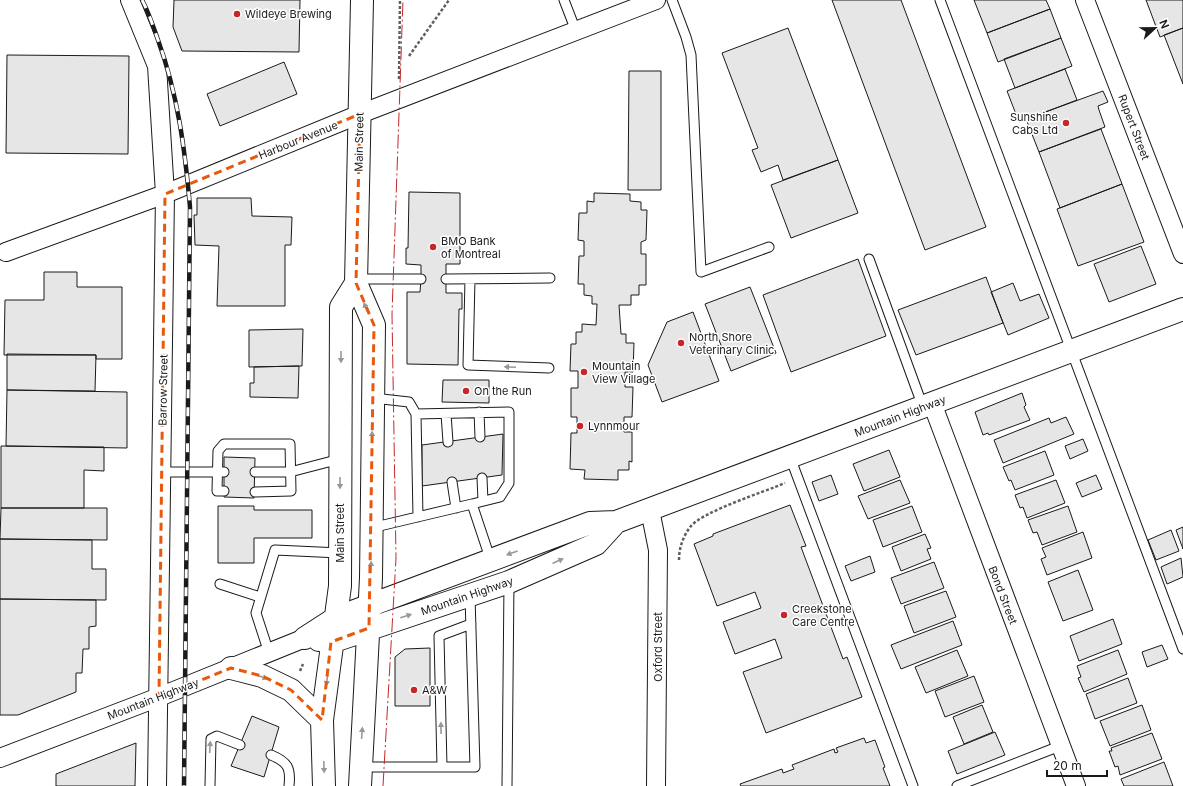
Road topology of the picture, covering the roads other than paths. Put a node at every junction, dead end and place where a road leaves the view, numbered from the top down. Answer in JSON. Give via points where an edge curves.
{"nodes":[{"id":1,"x":130,"y":0,"type":"edge"},
{"id":2,"x":362,"y":0,"type":"edge"},
{"id":3,"x":564,"y":0,"type":"edge"},
{"id":4,"x":656,"y":0,"type":"edge"},
{"id":5,"x":672,"y":0,"type":"edge"},
{"id":6,"x":940,"y":0,"type":"edge"},
{"id":7,"x":1085,"y":0,"type":"edge"},
{"id":8,"x":576,"y":31,"type":"junction"},
{"id":9,"x":360,"y":114,"type":"junction"},
{"id":10,"x":165,"y":194,"type":"junction"},
{"id":11,"x":769,"y":247,"type":"dead end"},
{"id":12,"x":6,"y":252,"type":"dead end"},
{"id":13,"x":1183,"y":254,"type":"edge"},
{"id":14,"x":869,"y":259,"type":"dead end"},
{"id":15,"x":550,"y":278,"type":"dead end"},
{"id":16,"x":421,"y":279,"type":"dead end"},
{"id":17,"x":446,"y":279,"type":"dead end"},
{"id":18,"x":470,"y":279,"type":"junction"},
{"id":19,"x":356,"y":281,"type":"junction"},
{"id":20,"x":1183,"y":309,"type":"edge"},
{"id":21,"x":1072,"y":351,"type":"junction"},
{"id":22,"x":549,"y":368,"type":"dead end"},
{"id":23,"x":373,"y":398,"type":"junction"},
{"id":24,"x":927,"y":405,"type":"junction"},
{"id":25,"x":479,"y":412,"type":"junction"},
{"id":26,"x":416,"y":414,"type":"junction"},
{"id":27,"x":446,"y":414,"type":"junction"},
{"id":28,"x":480,"y":437,"type":"dead end"},
{"id":29,"x":448,"y":442,"type":"dead end"},
{"id":30,"x":790,"y":457,"type":"junction"},
{"id":31,"x":340,"y":459,"type":"junction"},
{"id":32,"x":162,"y":472,"type":"junction"},
{"id":33,"x":221,"y":472,"type":"junction"},
{"id":34,"x":255,"y":472,"type":"dead end"},
{"id":35,"x":290,"y":472,"type":"junction"},
{"id":36,"x":482,"y":478,"type":"dead end"},
{"id":37,"x":452,"y":482,"type":"dead end"},
{"id":38,"x":224,"y":491,"type":"dead end"},
{"id":39,"x":255,"y":492,"type":"dead end"},
{"id":40,"x":484,"y":501,"type":"junction"},
{"id":41,"x":472,"y":504,"type":"junction"},
{"id":42,"x":456,"y":508,"type":"junction"},
{"id":43,"x":650,"y":510,"type":"junction"},
{"id":44,"x":418,"y":517,"type":"junction"},
{"id":45,"x":616,"y":522,"type":"junction"},
{"id":46,"x":371,"y":528,"type":"junction"},
{"id":47,"x":340,"y":553,"type":"junction"},
{"id":48,"x":490,"y":561,"type":"junction"},
{"id":49,"x":509,"y":582,"type":"junction"},
{"id":50,"x":220,"y":584,"type":"dead end"},
{"id":51,"x":470,"y":596,"type":"junction"},
{"id":52,"x":260,"y":597,"type":"junction"},
{"id":53,"x":369,"y":606,"type":"junction"},
{"id":54,"x":336,"y":618,"type":"junction"},
{"id":55,"x":471,"y":624,"type":"junction"},
{"id":56,"x":369,"y":628,"type":"junction"},
{"id":57,"x":305,"y":638,"type":"junction"},
{"id":58,"x":332,"y":642,"type":"junction"},
{"id":59,"x":1183,"y":649,"type":"edge"},
{"id":60,"x":270,"y":653,"type":"junction"},
{"id":61,"x":232,"y":668,"type":"junction"},
{"id":62,"x":159,"y":697,"type":"junction"},
{"id":63,"x":322,"y":720,"type":"junction"},
{"id":64,"x":240,"y":745,"type":"dead end"},
{"id":65,"x":1060,"y":746,"type":"junction"},
{"id":66,"x":271,"y":755,"type":"dead end"},
{"id":67,"x":0,"y":758,"type":"edge"},
{"id":68,"x":442,"y":767,"type":"junction"},
{"id":69,"x":360,"y":776,"type":"edge"},
{"id":70,"x":157,"y":786,"type":"edge"},
{"id":71,"x":210,"y":786,"type":"edge"},
{"id":72,"x":289,"y":786,"type":"edge"},
{"id":73,"x":324,"y":786,"type":"edge"},
{"id":74,"x":507,"y":786,"type":"edge"},
{"id":75,"x":656,"y":786,"type":"edge"},
{"id":76,"x":913,"y":786,"type":"edge"},
{"id":77,"x":957,"y":786,"type":"edge"},
{"id":78,"x":1076,"y":786,"type":"edge"}],
"edges":[{"from":1,"to":10,"type":"street","name":"Barrow Street","via":[[156,66]]},
{"from":2,"to":9,"type":"main road","name":"Main Street"},
{"from":3,"to":8,"type":"lane"},
{"from":4,"to":8,"type":"street","name":"Harbour Avenue"},
{"from":5,"to":11,"type":"lane","via":[[691,55],[701,272]]},
{"from":6,"to":21,"type":"lane"},
{"from":7,"to":13,"type":"street","name":"Rupert Street"},
{"from":8,"to":9,"type":"street","name":"Harbour Avenue"},
{"from":9,"to":10,"type":"street","name":"Harbour Avenue"},
{"from":9,"to":19,"type":"main road","name":"Main Street"},
{"from":10,"to":12,"type":"street","name":"Harbour Avenue"},
{"from":10,"to":32,"type":"street","name":"Barrow Street"},
{"from":14,"to":24,"type":"lane"},
{"from":15,"to":18,"type":"lane"},
{"from":16,"to":19,"type":"lane"},
{"from":17,"to":18,"type":"lane"},
{"from":22,"to":18,"type":"lane","one_way":true,"via":[[468,365]]},
{"from":23,"to":19,"type":"main road","name":"Main Street","one_way":true,"via":[[374,325]]},
{"from":19,"to":31,"type":"main road","name":"Main Street","one_way":true,"via":[[341,307]]},
{"from":20,"to":21,"type":"main road","name":"Mountain Highway"},
{"from":21,"to":24,"type":"main road","name":"Mountain Highway"},
{"from":21,"to":59,"type":"lane"},
{"from":23,"to":26,"type":"lane","via":[[409,402]]},
{"from":46,"to":23,"type":"main road","name":"Main Street","one_way":true},
{"from":24,"to":30,"type":"main road","name":"Mountain Highway"},
{"from":24,"to":65,"type":"street","name":"Bond Street"},
{"from":25,"to":27,"type":"lane"},
{"from":25,"to":28,"type":"lane"},
{"from":25,"to":40,"type":"lane","via":[[509,412],[509,483],[500,497]]},
{"from":26,"to":27,"type":"lane"},
{"from":26,"to":44,"type":"lane"},
{"from":27,"to":29,"type":"lane"},
{"from":30,"to":43,"type":"main road","name":"Mountain Highway"},
{"from":30,"to":76,"type":"lane"},
{"from":31,"to":35,"type":"lane"},
{"from":31,"to":47,"type":"main road","name":"Main Street","one_way":true},
{"from":32,"to":33,"type":"lane"},
{"from":32,"to":62,"type":"street","name":"Barrow Street"},
{"from":33,"to":35,"type":"lane","via":[[218,451],[224,444],[290,444]]},
{"from":33,"to":38,"type":"lane","via":[[217,491]]},
{"from":34,"to":35,"type":"lane"},
{"from":35,"to":39,"type":"lane","via":[[291,491]]},
{"from":36,"to":40,"type":"lane"},
{"from":37,"to":42,"type":"lane"},
{"from":40,"to":41,"type":"lane"},
{"from":41,"to":42,"type":"lane"},
{"from":41,"to":48,"type":"lane"},
{"from":42,"to":44,"type":"lane"},
{"from":43,"to":45,"type":"main road","name":"Mountain Highway"},
{"from":43,"to":75,"type":"street","name":"Oxford Street","via":[[658,550]]},
{"from":44,"to":46,"type":"lane"},
{"from":45,"to":48,"type":"main road","name":"Mountain Highway","one_way":true,"via":[[590,523]]},
{"from":49,"to":45,"type":"main road","name":"Mountain Highway","one_way":true,"via":[[596,544]]},
{"from":53,"to":46,"type":"main road","name":"Main Street","one_way":true},
{"from":47,"to":52,"type":"lane","via":[[275,550]]},
{"from":47,"to":54,"type":"main road","name":"Main Street","via":[[340,586]]},
{"from":48,"to":53,"type":"main road","name":"Mountain Highway"},
{"from":49,"to":51,"type":"main road","name":"Mountain Highway"},
{"from":49,"to":74,"type":"lane"},
{"from":50,"to":52,"type":"lane"},
{"from":51,"to":55,"type":"lane"},
{"from":56,"to":51,"type":"main road","name":"Mountain Highway","one_way":true},
{"from":52,"to":60,"type":"lane","via":[[256,613]]},
{"from":53,"to":54,"type":"main road","name":"Mountain Highway"},
{"from":53,"to":56,"type":"main road","name":"Main Street"},
{"from":54,"to":57,"type":"main road","name":"Mountain Highway"},
{"from":54,"to":58,"type":"main road","name":"Main Street"},
{"from":68,"to":55,"type":"lane","one_way":true,"via":[[439,636]]},
{"from":55,"to":68,"type":"lane","via":[[474,767]]},
{"from":56,"to":58,"type":"main road","name":"Mountain Highway"},
{"from":69,"to":56,"type":"main road","name":"Main Street","one_way":true},
{"from":57,"to":58,"type":"main road","name":"Mountain Highway"},
{"from":57,"to":60,"type":"street","name":"Mountain Highway"},
{"from":58,"to":63,"type":"main road","name":"Main Street","one_way":true},
{"from":60,"to":61,"type":"street","name":"Mountain Highway"},
{"from":61,"to":62,"type":"street","name":"Mountain Highway"},
{"from":61,"to":63,"type":"main road","one_way":true,"via":[[262,676],[292,690]]},
{"from":62,"to":67,"type":"street","name":"Mountain Highway"},
{"from":62,"to":70,"type":"street","name":"Barrow Street"},
{"from":63,"to":73,"type":"main road","name":"Main Street","one_way":true},
{"from":71,"to":64,"type":"lane","one_way":true,"via":[[211,739],[217,736]]},
{"from":65,"to":77,"type":"lane"},
{"from":65,"to":78,"type":"street","name":"Bond Street"},
{"from":66,"to":72,"type":"lane","via":[[282,760],[288,767]]},
{"from":68,"to":69,"type":"lane"}]}
